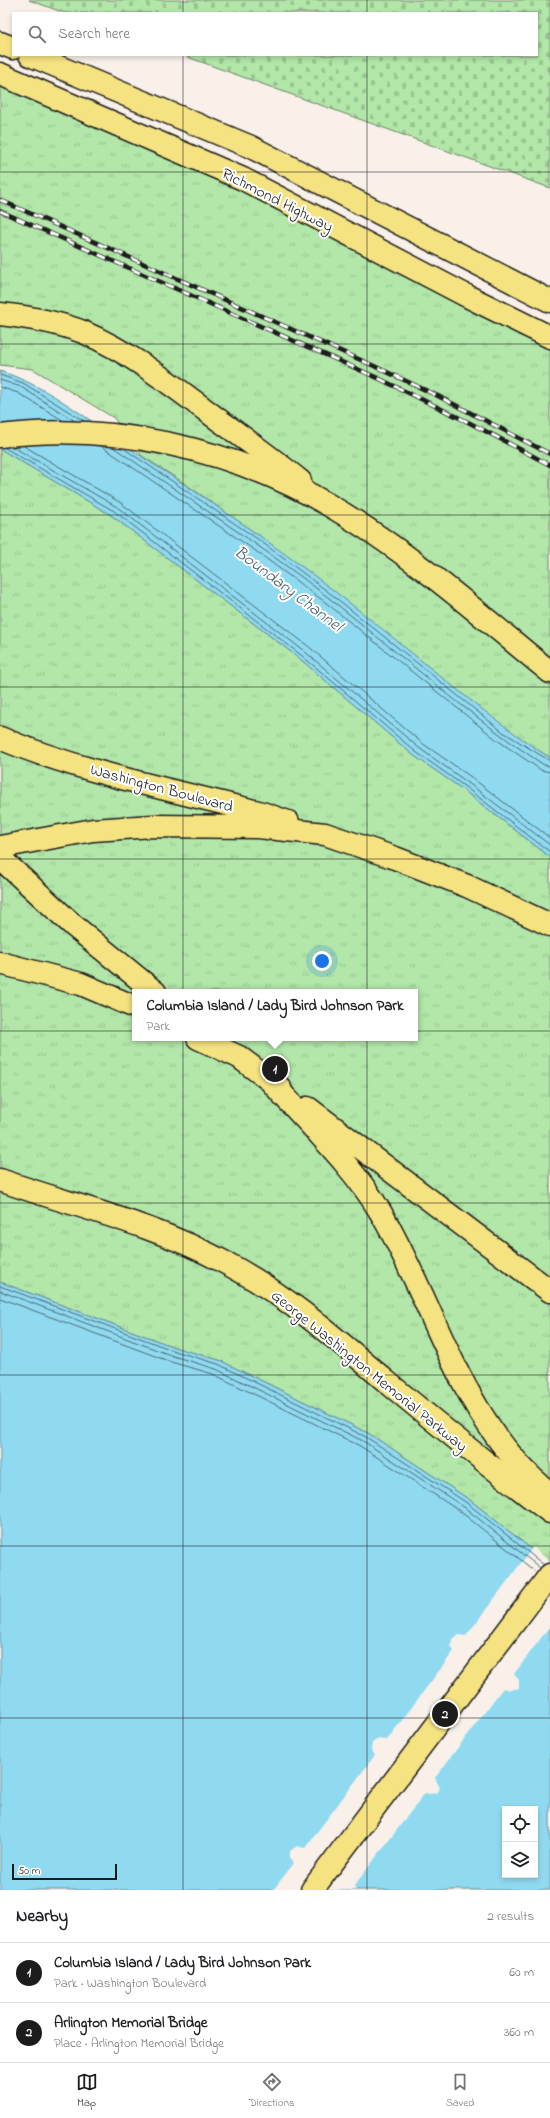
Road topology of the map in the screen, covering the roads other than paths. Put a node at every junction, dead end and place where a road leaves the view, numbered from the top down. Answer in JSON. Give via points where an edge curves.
{"nodes":[{"id":1,"x":0,"y":42,"type":"edge"},
{"id":2,"x":12,"y":48,"type":"edge"},
{"id":3,"x":32,"y":56,"type":"edge"},
{"id":4,"x":0,"y":74,"type":"edge"},
{"id":5,"x":550,"y":301,"type":"edge"},
{"id":6,"x":0,"y":314,"type":"edge"},
{"id":7,"x":550,"y":337,"type":"edge"},
{"id":8,"x":0,"y":436,"type":"edge"},
{"id":9,"x":326,"y":504,"type":"junction"},
{"id":10,"x":550,"y":672,"type":"edge"},
{"id":11,"x":0,"y":738,"type":"edge"},
{"id":12,"x":325,"y":834,"type":"junction"},
{"id":13,"x":2,"y":856,"type":"edge"},
{"id":14,"x":550,"y":926,"type":"edge"},
{"id":15,"x":0,"y":963,"type":"edge"},
{"id":16,"x":151,"y":989,"type":"edge"},
{"id":17,"x":132,"y":1006,"type":"edge"},
{"id":18,"x":204,"y":1041,"type":"edge"},
{"id":19,"x":219,"y":1041,"type":"edge"},
{"id":20,"x":239,"y":1057,"type":"junction"},
{"id":21,"x":268,"y":1079,"type":"junction"},
{"id":22,"x":0,"y":1180,"type":"edge"},
{"id":23,"x":550,"y":1290,"type":"edge"},
{"id":24,"x":550,"y":1494,"type":"edge"},
{"id":25,"x":550,"y":1512,"type":"edge"},
{"id":26,"x":550,"y":1575,"type":"edge"},
{"id":27,"x":312,"y":1890,"type":"edge"}],
"edges":[{"from":1,"to":2,"type":"main road"},
{"from":3,"to":5,"type":"main road","name":"Richmond Highway","via":[[251,147]]},
{"from":4,"to":7,"type":"main road","name":"Richmond Highway","via":[[243,179]]},
{"from":6,"to":9,"type":"main road","via":[[65,326],[115,349],[197,404],[287,470]]},
{"from":8,"to":9,"type":"main road","via":[[67,433],[142,439],[230,461],[274,478]]},
{"from":9,"to":10,"type":"main road","via":[[417,566]]},
{"from":11,"to":12,"type":"main road","name":"Washington Boulevard","via":[[91,769],[262,813]]},
{"from":12,"to":13,"type":"main road","via":[[258,827],[138,826],[66,834]]},
{"from":12,"to":14,"type":"main road","via":[[467,886]]},
{"from":13,"to":16,"type":"main road","via":[[74,926]]},
{"from":15,"to":17,"type":"main road","via":[[81,984]]},
{"from":18,"to":20,"type":"main road"},
{"from":19,"to":20,"type":"main road"},
{"from":20,"to":21,"type":"main road"},
{"from":21,"to":23,"type":"main road"},
{"from":21,"to":24,"type":"main road","via":[[366,1190],[388,1225],[445,1347],[486,1422],[514,1460]]},
{"from":22,"to":25,"type":"main road","name":"George Washington Memorial Parkway","via":[[171,1238],[223,1261],[257,1281],[312,1319],[479,1458]]},
{"from":26,"to":27,"type":"main road"}]}
